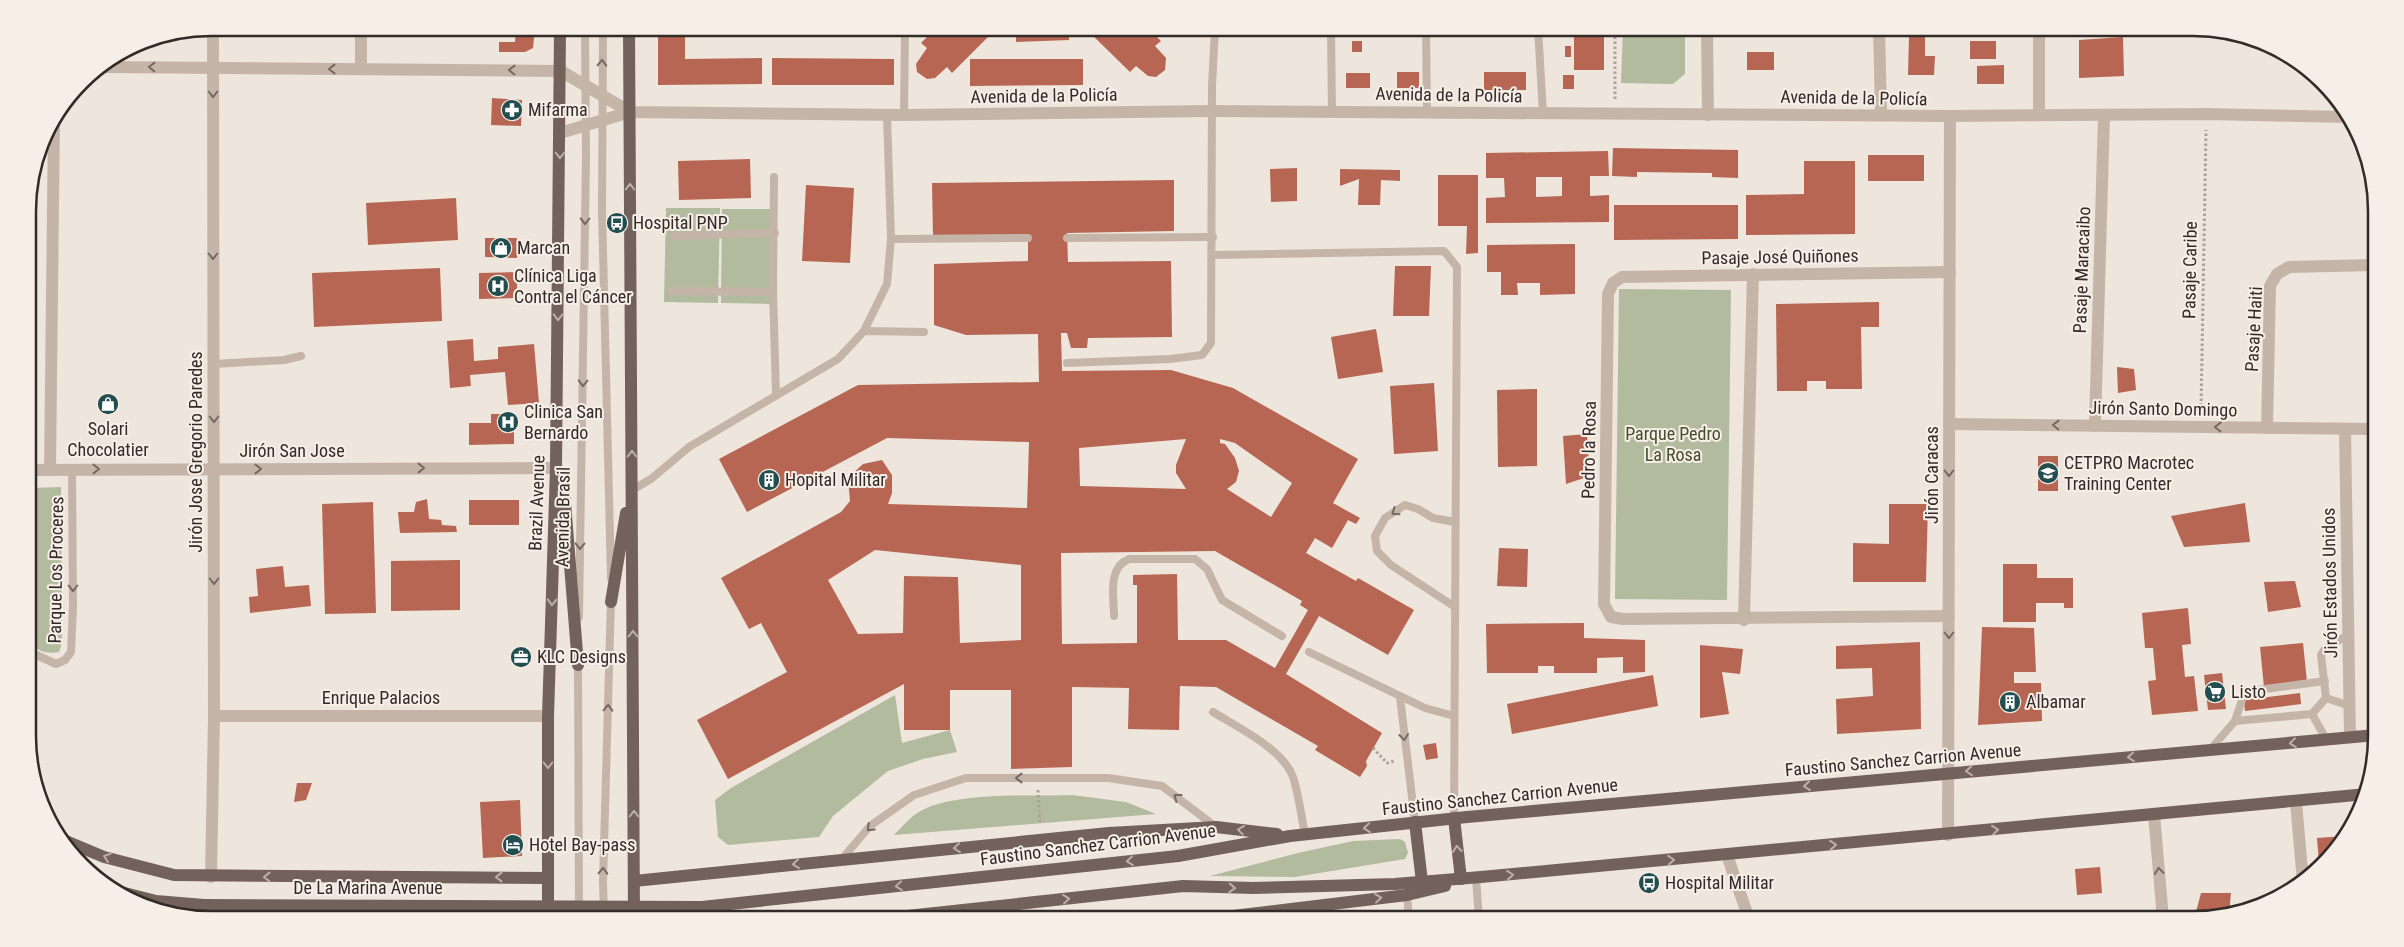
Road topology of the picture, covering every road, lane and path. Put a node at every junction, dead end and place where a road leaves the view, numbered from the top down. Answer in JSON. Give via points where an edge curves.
{"nodes":[{"id":1,"x":1215,"y":36,"type":"edge"},
{"id":2,"x":1331,"y":36,"type":"edge"},
{"id":3,"x":1426,"y":36,"type":"edge"},
{"id":4,"x":1538,"y":36,"type":"edge"},
{"id":5,"x":1615,"y":36,"type":"edge"},
{"id":6,"x":1707,"y":36,"type":"edge"},
{"id":7,"x":1879,"y":36,"type":"edge"},
{"id":8,"x":2039,"y":36,"type":"edge"},
{"id":9,"x":213,"y":37,"type":"edge"},
{"id":10,"x":361,"y":37,"type":"edge"},
{"id":11,"x":560,"y":37,"type":"edge"},
{"id":12,"x":585,"y":37,"type":"edge"},
{"id":13,"x":603,"y":37,"type":"edge"},
{"id":14,"x":629,"y":37,"type":"edge"},
{"id":15,"x":905,"y":37,"type":"edge"},
{"id":16,"x":113,"y":67,"type":"edge"},
{"id":17,"x":213,"y":68,"type":"junction"},
{"id":18,"x":361,"y":69,"type":"junction"},
{"id":19,"x":561,"y":71,"type":"junction"},
{"id":20,"x":585,"y":84,"type":"junction"},
{"id":21,"x":601,"y":95,"type":"junction"},
{"id":22,"x":1212,"y":111,"type":"junction"},
{"id":23,"x":630,"y":112,"type":"junction"},
{"id":24,"x":1332,"y":112,"type":"junction"},
{"id":25,"x":1427,"y":112,"type":"junction"},
{"id":26,"x":1543,"y":114,"type":"junction"},
{"id":27,"x":1615,"y":114,"type":"junction"},
{"id":28,"x":1881,"y":114,"type":"junction"},
{"id":29,"x":2206,"y":114,"type":"junction"},
{"id":30,"x":887,"y":115,"type":"junction"},
{"id":31,"x":904,"y":115,"type":"junction"},
{"id":32,"x":1708,"y":115,"type":"junction"},
{"id":33,"x":2039,"y":115,"type":"junction"},
{"id":34,"x":2104,"y":115,"type":"junction"},
{"id":35,"x":1950,"y":116,"type":"junction"},
{"id":36,"x":2339,"y":117,"type":"edge"},
{"id":37,"x":602,"y":120,"type":"junction"},
{"id":38,"x":585,"y":126,"type":"junction"},
{"id":39,"x":560,"y":133,"type":"junction"},
{"id":40,"x":54,"y":134,"type":"edge"},
{"id":41,"x":774,"y":178,"type":"dead end"},
{"id":42,"x":775,"y":233,"type":"junction"},
{"id":43,"x":675,"y":236,"type":"dead end"},
{"id":44,"x":1213,"y":236,"type":"junction"},
{"id":45,"x":1028,"y":238,"type":"dead end"},
{"id":46,"x":1067,"y":238,"type":"dead end"},
{"id":47,"x":891,"y":239,"type":"junction"},
{"id":48,"x":1213,"y":255,"type":"junction"},
{"id":49,"x":2368,"y":265,"type":"edge"},
{"id":50,"x":1950,"y":272,"type":"junction"},
{"id":51,"x":1753,"y":274,"type":"junction"},
{"id":52,"x":1613,"y":284,"type":"joint"},
{"id":53,"x":671,"y":292,"type":"dead end"},
{"id":54,"x":773,"y":292,"type":"junction"},
{"id":55,"x":864,"y":331,"type":"junction"},
{"id":56,"x":924,"y":332,"type":"dead end"},
{"id":57,"x":300,"y":356,"type":"dead end"},
{"id":58,"x":1067,"y":363,"type":"dead end"},
{"id":59,"x":214,"y":364,"type":"junction"},
{"id":60,"x":776,"y":395,"type":"junction"},
{"id":61,"x":1950,"y":424,"type":"junction"},
{"id":62,"x":2095,"y":426,"type":"junction"},
{"id":63,"x":2201,"y":427,"type":"junction"},
{"id":64,"x":2267,"y":428,"type":"junction"},
{"id":65,"x":2345,"y":429,"type":"junction"},
{"id":66,"x":2368,"y":429,"type":"edge"},
{"id":67,"x":556,"y":468,"type":"junction"},
{"id":68,"x":214,"y":469,"type":"junction"},
{"id":69,"x":36,"y":470,"type":"edge"},
{"id":70,"x":50,"y":470,"type":"junction"},
{"id":71,"x":72,"y":470,"type":"junction"},
{"id":72,"x":632,"y":484,"type":"junction"},
{"id":73,"x":1455,"y":522,"type":"junction"},
{"id":74,"x":611,"y":602,"type":"junction"},
{"id":75,"x":1455,"y":607,"type":"junction"},
{"id":76,"x":1114,"y":616,"type":"dead end"},
{"id":77,"x":1949,"y":616,"type":"junction"},
{"id":78,"x":1744,"y":620,"type":"junction"},
{"id":79,"x":2349,"y":634,"type":"junction"},
{"id":80,"x":1282,"y":636,"type":"dead end"},
{"id":81,"x":1309,"y":652,"type":"dead end"},
{"id":82,"x":36,"y":655,"type":"edge"},
{"id":83,"x":578,"y":665,"type":"junction"},
{"id":84,"x":2325,"y":681,"type":"junction"},
{"id":85,"x":1400,"y":697,"type":"junction"},
{"id":86,"x":2326,"y":698,"type":"junction"},
{"id":87,"x":2350,"y":706,"type":"junction"},
{"id":88,"x":1213,"y":712,"type":"dead end"},
{"id":89,"x":2312,"y":714,"type":"junction"},
{"id":90,"x":214,"y":716,"type":"junction"},
{"id":91,"x":548,"y":716,"type":"junction"},
{"id":92,"x":1454,"y":716,"type":"junction"},
{"id":93,"x":2235,"y":721,"type":"junction"},
{"id":94,"x":2368,"y":736,"type":"edge"},
{"id":95,"x":2350,"y":738,"type":"junction"},
{"id":96,"x":2326,"y":740,"type":"junction"},
{"id":97,"x":1373,"y":748,"type":"dead end"},
{"id":98,"x":2209,"y":751,"type":"junction"},
{"id":99,"x":1407,"y":759,"type":"junction"},
{"id":100,"x":1948,"y":773,"type":"junction"},
{"id":101,"x":1037,"y":778,"type":"junction"},
{"id":102,"x":2357,"y":795,"type":"edge"},
{"id":103,"x":2296,"y":802,"type":"junction"},
{"id":104,"x":2154,"y":814,"type":"junction"},
{"id":105,"x":1454,"y":818,"type":"junction"},
{"id":106,"x":1415,"y":822,"type":"junction"},
{"id":107,"x":1216,"y":827,"type":"junction"},
{"id":108,"x":1305,"y":834,"type":"junction"},
{"id":109,"x":1948,"y":835,"type":"junction"},
{"id":110,"x":1290,"y":836,"type":"junction"},
{"id":111,"x":1041,"y":839,"type":"junction"},
{"id":112,"x":75,"y":845,"type":"edge"},
{"id":113,"x":1727,"y":855,"type":"junction"},
{"id":114,"x":842,"y":860,"type":"junction"},
{"id":115,"x":2302,"y":872,"type":"edge"},
{"id":116,"x":211,"y":877,"type":"junction"},
{"id":117,"x":548,"y":878,"type":"junction"},
{"id":118,"x":1476,"y":878,"type":"junction"},
{"id":119,"x":1461,"y":879,"type":"junction"},
{"id":120,"x":634,"y":881,"type":"junction"},
{"id":121,"x":1422,"y":882,"type":"junction"},
{"id":122,"x":1407,"y":896,"type":"junction"},
{"id":123,"x":153,"y":900,"type":"edge"},
{"id":124,"x":629,"y":907,"type":"joint"},
{"id":125,"x":1282,"y":910,"type":"edge"},
{"id":126,"x":1409,"y":910,"type":"edge"},
{"id":127,"x":1478,"y":910,"type":"edge"},
{"id":128,"x":1746,"y":910,"type":"edge"},
{"id":129,"x":2162,"y":910,"type":"edge"},
{"id":130,"x":548,"y":911,"type":"edge"},
{"id":131,"x":579,"y":911,"type":"edge"},
{"id":132,"x":604,"y":911,"type":"edge"},
{"id":133,"x":634,"y":911,"type":"edge"},
{"id":134,"x":956,"y":911,"type":"edge"}],
"edges":[{"from":1,"to":22,"type":"lane"},
{"from":2,"to":24,"type":"lane"},
{"from":3,"to":25,"type":"lane"},
{"from":4,"to":26,"type":"lane"},
{"from":5,"to":27,"type":"path"},
{"from":6,"to":32,"type":"street"},
{"from":7,"to":28,"type":"street"},
{"from":8,"to":33,"type":"street"},
{"from":9,"to":17,"type":"street","name":"Jirón Jose Gregorio Paredes"},
{"from":10,"to":18,"type":"street"},
{"from":11,"to":19,"type":"main road","name":"Brazil Avenue"},
{"from":12,"to":20,"type":"lane"},
{"from":21,"to":13,"type":"lane","one_way":true},
{"from":14,"to":23,"type":"main road"},
{"from":15,"to":31,"type":"lane"},
{"from":17,"to":16,"type":"street","one_way":true},
{"from":18,"to":17,"type":"street","one_way":true},
{"from":17,"to":59,"type":"street","name":"Jirón Jose Gregorio Paredes","one_way":true},
{"from":19,"to":18,"type":"street","one_way":true},
{"from":19,"to":20,"type":"street","name":"Avenida de la Policía"},
{"from":19,"to":39,"type":"main road","name":"Brazil Avenue"},
{"from":20,"to":21,"type":"street","name":"Avenida de la Policía"},
{"from":20,"to":38,"type":"lane","name":"Avenida Brasil"},
{"from":21,"to":23,"type":"street","name":"Avenida de la Policía"},
{"from":21,"to":37,"type":"lane"},
{"from":22,"to":24,"type":"street","name":"Avenida de la Policía"},
{"from":22,"to":31,"type":"street","name":"Avenida de la Policía"},
{"from":22,"to":44,"type":"lane"},
{"from":23,"to":30,"type":"street","name":"Avenida de la Policía"},
{"from":23,"to":37,"type":"street"},
{"from":72,"to":23,"type":"main road","one_way":true},
{"from":24,"to":25,"type":"street","name":"Avenida de la Policía"},
{"from":25,"to":26,"type":"street","name":"Avenida de la Policía"},
{"from":26,"to":27,"type":"street","name":"Avenida de la Policía"},
{"from":27,"to":32,"type":"street","name":"Avenida de la Policía"},
{"from":28,"to":32,"type":"street","name":"Avenida de la Policía"},
{"from":28,"to":35,"type":"street","name":"Avenida de la Policía"},
{"from":29,"to":34,"type":"street","name":"Avenida de la Policía"},
{"from":29,"to":36,"type":"street","name":"Avenida de la Policía"},
{"from":29,"to":63,"type":"path","name":"Pasaje Caribe"},
{"from":30,"to":31,"type":"street","name":"Avenida de la Policía"},
{"from":30,"to":47,"type":"lane"},
{"from":33,"to":34,"type":"street","name":"Avenida de la Policía"},
{"from":33,"to":35,"type":"street","name":"Avenida de la Policía"},
{"from":34,"to":62,"type":"street","name":"Pasaje Maracaibo"},
{"from":35,"to":50,"type":"street","name":"Jirón Caracas"},
{"from":37,"to":38,"type":"street"},
{"from":37,"to":74,"type":"lane"},
{"from":38,"to":39,"type":"street"},
{"from":38,"to":83,"type":"lane","name":"Avenida Brasil","one_way":true},
{"from":39,"to":67,"type":"main road","name":"Brazil Avenue","one_way":true},
{"from":40,"to":70,"type":"street"},
{"from":41,"to":42,"type":"lane"},
{"from":42,"to":43,"type":"lane"},
{"from":42,"to":54,"type":"lane"},
{"from":44,"to":46,"type":"lane"},
{"from":44,"to":48,"type":"lane"},
{"from":45,"to":47,"type":"lane"},
{"from":47,"to":55,"type":"lane","via":[[886,284]]},
{"from":48,"to":58,"type":"lane","via":[[1212,343],[1202,355],[1170,360]]},
{"from":48,"to":73,"type":"lane","via":[[1444,251],[1451,258],[1457,267]]},
{"from":49,"to":64,"type":"street","name":"Pasaje Haiti","via":[[2289,267],[2277,274],[2270,286]]},
{"from":50,"to":51,"type":"street","name":"Pasaje José Quiñones"},
{"from":50,"to":61,"type":"street","name":"Jirón Caracas"},
{"from":51,"to":52,"type":"street","name":"Pasaje José Quiñones","via":[[1622,277]]},
{"from":51,"to":78,"type":"street"},
{"from":52,"to":78,"type":"street","name":"Pedro la Rosa","via":[[1608,294],[1604,604],[1611,617],[1623,619]]},
{"from":53,"to":54,"type":"lane"},
{"from":54,"to":60,"type":"lane"},
{"from":55,"to":56,"type":"lane"},
{"from":55,"to":60,"type":"lane","via":[[838,359]]},
{"from":57,"to":59,"type":"lane","via":[[284,360]]},
{"from":59,"to":68,"type":"street","name":"Jirón Jose Gregorio Paredes","one_way":true},
{"from":60,"to":72,"type":"lane","via":[[689,447],[651,479]]},
{"from":62,"to":61,"type":"street","name":"Jirón Santo Domingo","one_way":true},
{"from":61,"to":77,"type":"street","name":"Jirón Caracas","one_way":true},
{"from":62,"to":63,"type":"street","name":"Jirón Santo Domingo"},
{"from":64,"to":63,"type":"street","name":"Jirón Santo Domingo","one_way":true},
{"from":64,"to":65,"type":"street","name":"Jirón Santo Domingo"},
{"from":65,"to":66,"type":"street","name":"Jirón Santo Domingo"},
{"from":65,"to":79,"type":"street","name":"Jirón Estados Unidos"},
{"from":68,"to":67,"type":"street","name":"Jirón San Jose","one_way":true},
{"from":67,"to":83,"type":"main road","via":[[564,490]]},
{"from":67,"to":91,"type":"main road","name":"Brazil Avenue","one_way":true},
{"from":71,"to":68,"type":"street","name":"Jirón San Jose","one_way":true},
{"from":68,"to":90,"type":"street","name":"Jirón Jose Gregorio Paredes","one_way":true},
{"from":69,"to":70,"type":"street","name":"Jirón San Jose"},
{"from":70,"to":71,"type":"street","name":"Jirón San Jose"},
{"from":71,"to":82,"type":"lane","name":"Parque Los Proceres","one_way":true,"via":[[71,652],[56,664]]},
{"from":72,"to":74,"type":"main road"},
{"from":120,"to":72,"type":"main road","one_way":true},
{"from":73,"to":75,"type":"lane"},
{"from":73,"to":75,"type":"lane","one_way":true,"via":[[1433,518],[1405,505],[1385,518],[1375,536],[1377,551],[1391,565]]},
{"from":132,"to":74,"type":"lane","one_way":true},
{"from":75,"to":92,"type":"lane"},
{"from":76,"to":80,"type":"lane","via":[[1114,572],[1122,562],[1130,559],[1195,559],[1206,569],[1222,600]]},
{"from":77,"to":78,"type":"street"},
{"from":77,"to":100,"type":"street","name":"Jirón Caracas","one_way":true},
{"from":79,"to":84,"type":"lane","via":[[2322,652]]},
{"from":79,"to":87,"type":"street","name":"Jirón Estados Unidos"},
{"from":81,"to":85,"type":"lane"},
{"from":83,"to":131,"type":"lane","name":"Avenida Brasil"},
{"from":84,"to":86,"type":"lane"},
{"from":84,"to":93,"type":"lane","via":[[2250,691],[2243,697]]},
{"from":85,"to":92,"type":"lane"},
{"from":85,"to":99,"type":"lane","one_way":true},
{"from":86,"to":87,"type":"lane"},
{"from":86,"to":89,"type":"lane"},
{"from":87,"to":95,"type":"street","name":"Jirón Estados Unidos"},
{"from":88,"to":108,"type":"lane","via":[[1256,738],[1281,759],[1293,776]]},
{"from":89,"to":93,"type":"lane"},
{"from":89,"to":96,"type":"lane"},
{"from":90,"to":91,"type":"street","name":"Enrique Palacios"},
{"from":90,"to":116,"type":"street","name":"Jirón Jose Gregorio Paredes"},
{"from":91,"to":117,"type":"main road","name":"Brazil Avenue","one_way":true},
{"from":92,"to":105,"type":"lane"},
{"from":93,"to":98,"type":"lane"},
{"from":94,"to":95,"type":"main road","name":"Faustino Sanchez Carrion Avenue"},
{"from":95,"to":96,"type":"main road","name":"Faustino Sanchez Carrion Avenue"},
{"from":96,"to":98,"type":"main road","name":"Faustino Sanchez Carrion Avenue","one_way":true},
{"from":97,"to":99,"type":"path","via":[[1387,762]]},
{"from":98,"to":100,"type":"main road","name":"Faustino Sanchez Carrion Avenue","one_way":true},
{"from":99,"to":106,"type":"lane"},
{"from":100,"to":105,"type":"main road","name":"Faustino Sanchez Carrion Avenue","one_way":true},
{"from":100,"to":109,"type":"street","name":"Jirón Caracas"},
{"from":107,"to":101,"type":"lane","one_way":true,"via":[[1162,786],[1108,778]]},
{"from":101,"to":111,"type":"path"},
{"from":101,"to":114,"type":"lane","one_way":true,"via":[[966,778],[914,795],[870,826]]},
{"from":102,"to":103,"type":"main road"},
{"from":103,"to":104,"type":"main road"},
{"from":103,"to":115,"type":"street"},
{"from":109,"to":104,"type":"main road","one_way":true},
{"from":129,"to":104,"type":"street","one_way":true},
{"from":105,"to":106,"type":"main road","name":"Faustino Sanchez Carrion Avenue"},
{"from":119,"to":105,"type":"main road","one_way":true},
{"from":106,"to":108,"type":"main road","name":"Faustino Sanchez Carrion Avenue","one_way":true},
{"from":106,"to":121,"type":"main road"},
{"from":110,"to":107,"type":"main road","one_way":true},
{"from":107,"to":111,"type":"main road"},
{"from":108,"to":110,"type":"main road","name":"Faustino Sanchez Carrion Avenue"},
{"from":113,"to":109,"type":"main road","one_way":true},
{"from":110,"to":124,"type":"main road","name":"Faustino Sanchez Carrion Avenue","one_way":true,"bridge":true,"via":[[1178,856],[702,907]]},
{"from":111,"to":114,"type":"main road","one_way":true},
{"from":116,"to":112,"type":"main road","one_way":true,"via":[[174,875],[140,868]]},
{"from":118,"to":113,"type":"main road","one_way":true},
{"from":113,"to":128,"type":"street"},
{"from":114,"to":120,"type":"main road","one_way":true},
{"from":117,"to":116,"type":"main road","one_way":true},
{"from":117,"to":130,"type":"main road","name":"Brazil Avenue"},
{"from":118,"to":119,"type":"main road"},
{"from":118,"to":127,"type":"lane"},
{"from":119,"to":121,"type":"main road"},
{"from":119,"to":122,"type":"main road"},
{"from":120,"to":133,"type":"main road"},
{"from":134,"to":121,"type":"main road","one_way":true,"via":[[1184,886],[1253,888]]},
{"from":125,"to":122,"type":"main road","one_way":true},
{"from":122,"to":126,"type":"lane"},
{"from":123,"to":124,"type":"main road","name":"De La Marina Avenue","bridge":true,"via":[[204,905]]}]}
